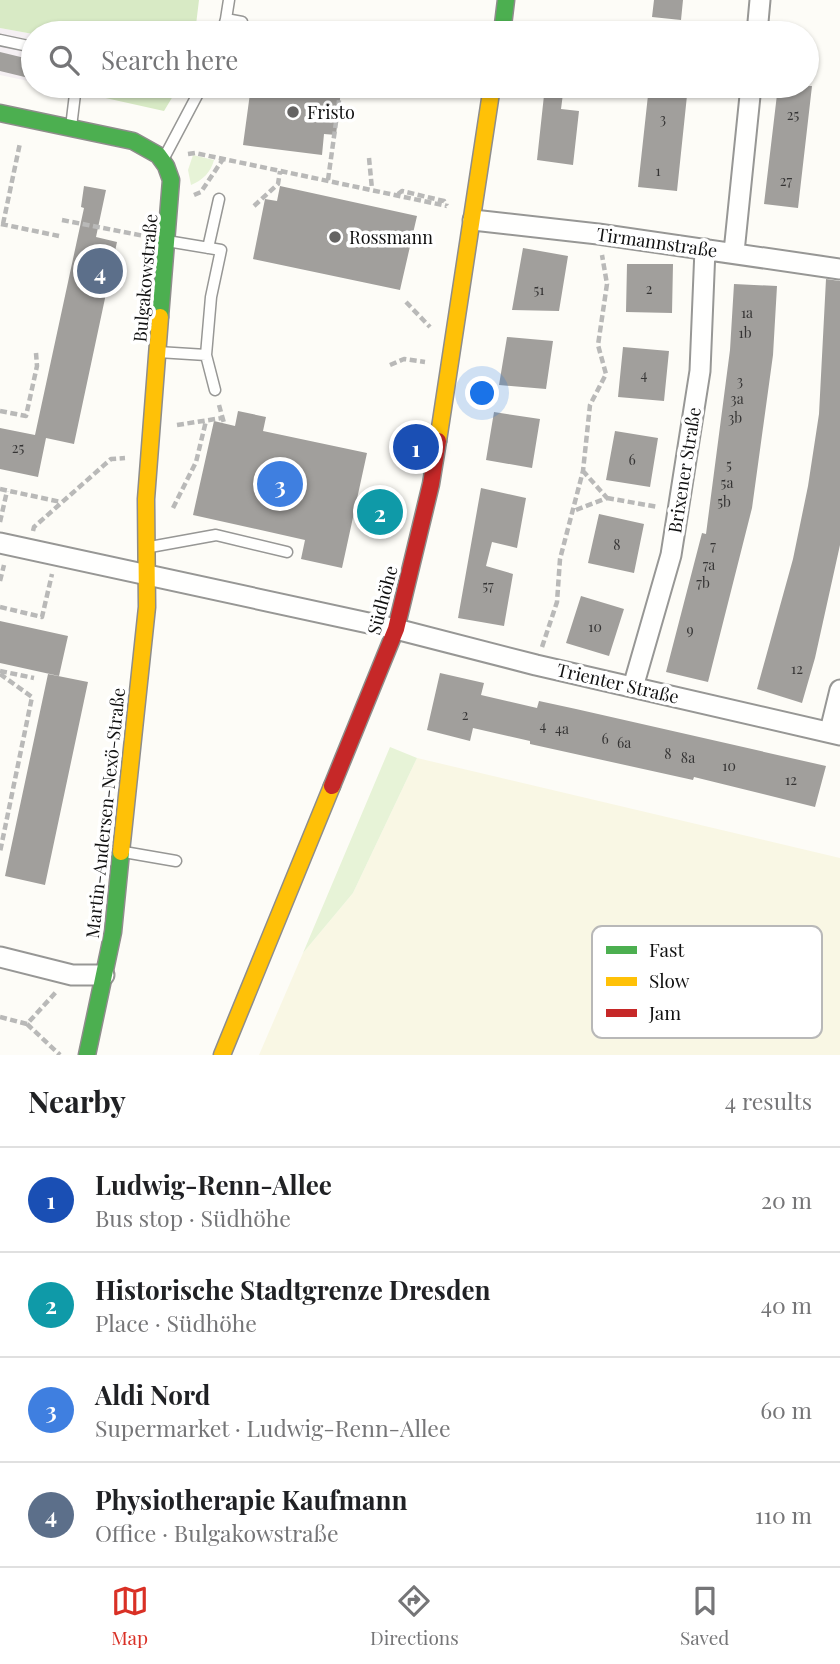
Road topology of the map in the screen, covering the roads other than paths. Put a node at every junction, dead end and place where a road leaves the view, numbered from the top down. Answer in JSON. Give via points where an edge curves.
{"nodes":[{"id":1,"x":229,"y":0,"type":"edge"},
{"id":2,"x":506,"y":0,"type":"edge"},
{"id":3,"x":760,"y":0,"type":"edge"},
{"id":4,"x":226,"y":19,"type":"joint"},
{"id":5,"x":237,"y":21,"type":"edge"},
{"id":6,"x":503,"y":21,"type":"edge"},
{"id":7,"x":758,"y":21,"type":"edge"},
{"id":8,"x":0,"y":40,"type":"edge"},
{"id":9,"x":21,"y":44,"type":"edge"},
{"id":10,"x":75,"y":98,"type":"edge"},
{"id":11,"x":196,"y":98,"type":"edge"},
{"id":12,"x":490,"y":98,"type":"edge"},
{"id":13,"x":750,"y":98,"type":"edge"},
{"id":14,"x":0,"y":113,"type":"edge"},
{"id":15,"x":71,"y":128,"type":"junction"},
{"id":16,"x":163,"y":160,"type":"junction"},
{"id":17,"x":219,"y":199,"type":"dead end"},
{"id":18,"x":473,"y":215,"type":"junction"},
{"id":19,"x":167,"y":240,"type":"junction"},
{"id":20,"x":208,"y":248,"type":"junction"},
{"id":21,"x":705,"y":249,"type":"junction"},
{"id":22,"x":734,"y":252,"type":"junction"},
{"id":23,"x":840,"y":269,"type":"edge"},
{"id":24,"x":158,"y":352,"type":"junction"},
{"id":25,"x":206,"y":355,"type":"junction"},
{"id":26,"x":215,"y":390,"type":"dead end"},
{"id":27,"x":0,"y":543,"type":"edge"},
{"id":28,"x":146,"y":548,"type":"junction"},
{"id":29,"x":287,"y":552,"type":"dead end"},
{"id":30,"x":148,"y":574,"type":"junction"},
{"id":31,"x":396,"y":629,"type":"junction"},
{"id":32,"x":634,"y":687,"type":"junction"},
{"id":33,"x":840,"y":690,"type":"edge"},
{"id":34,"x":835,"y":733,"type":"edge"},
{"id":35,"x":121,"y":851,"type":"junction"},
{"id":36,"x":176,"y":861,"type":"dead end"},
{"id":37,"x":0,"y":957,"type":"edge"},
{"id":38,"x":104,"y":975,"type":"junction"},
{"id":39,"x":87,"y":1055,"type":"edge"},
{"id":40,"x":222,"y":1055,"type":"edge"}],
"edges":[{"from":1,"to":4,"type":"lane"},
{"from":2,"to":6,"type":"street"},
{"from":3,"to":7,"type":"street"},
{"from":4,"to":5,"type":"lane"},
{"from":8,"to":9,"type":"lane"},
{"from":10,"to":15,"type":"lane"},
{"from":11,"to":16,"type":"lane"},
{"from":12,"to":18,"type":"street","name":"Südhöhe"},
{"from":13,"to":22,"type":"street"},
{"from":14,"to":15,"type":"street"},
{"from":15,"to":16,"type":"street","via":[[133,141]]},
{"from":16,"to":19,"type":"street","name":"Bulgakowstraße","via":[[170,170]]},
{"from":17,"to":20,"type":"lane"},
{"from":18,"to":21,"type":"street","name":"Tirmannstraße"},
{"from":18,"to":31,"type":"street","name":"Südhöhe","via":[[431,484]]},
{"from":19,"to":20,"type":"lane"},
{"from":19,"to":24,"type":"street","name":"Bulgakowstraße"},
{"from":20,"to":25,"type":"lane","via":[[220,250]]},
{"from":21,"to":22,"type":"street","name":"Tirmannstraße"},
{"from":21,"to":32,"type":"street","name":"Brixener Straße","via":[[700,371],[671,555]]},
{"from":22,"to":23,"type":"street","name":"Tirmannstraße"},
{"from":24,"to":25,"type":"lane"},
{"from":24,"to":28,"type":"street","name":"Bulgakowstraße"},
{"from":25,"to":26,"type":"lane"},
{"from":27,"to":30,"type":"street","name":"Trienter Straße"},
{"from":28,"to":29,"type":"lane","via":[[216,536]]},
{"from":28,"to":30,"type":"street","name":"Bulgakowstraße"},
{"from":30,"to":31,"type":"street","name":"Trienter Straße"},
{"from":30,"to":35,"type":"street","name":"Martin-Andersen-Nexö-Straße"},
{"from":31,"to":32,"type":"street","name":"Trienter Straße"},
{"from":31,"to":40,"type":"street","name":"Südhöhe"},
{"from":32,"to":34,"type":"street","name":"Trienter Straße"},
{"from":33,"to":34,"type":"street"},
{"from":35,"to":36,"type":"lane"},
{"from":35,"to":38,"type":"street","name":"Martin-Andersen-Nexö-Straße"},
{"from":37,"to":38,"type":"street","via":[[72,975]]},
{"from":38,"to":39,"type":"street","name":"Martin-Andersen-Nexö-Straße"}]}
